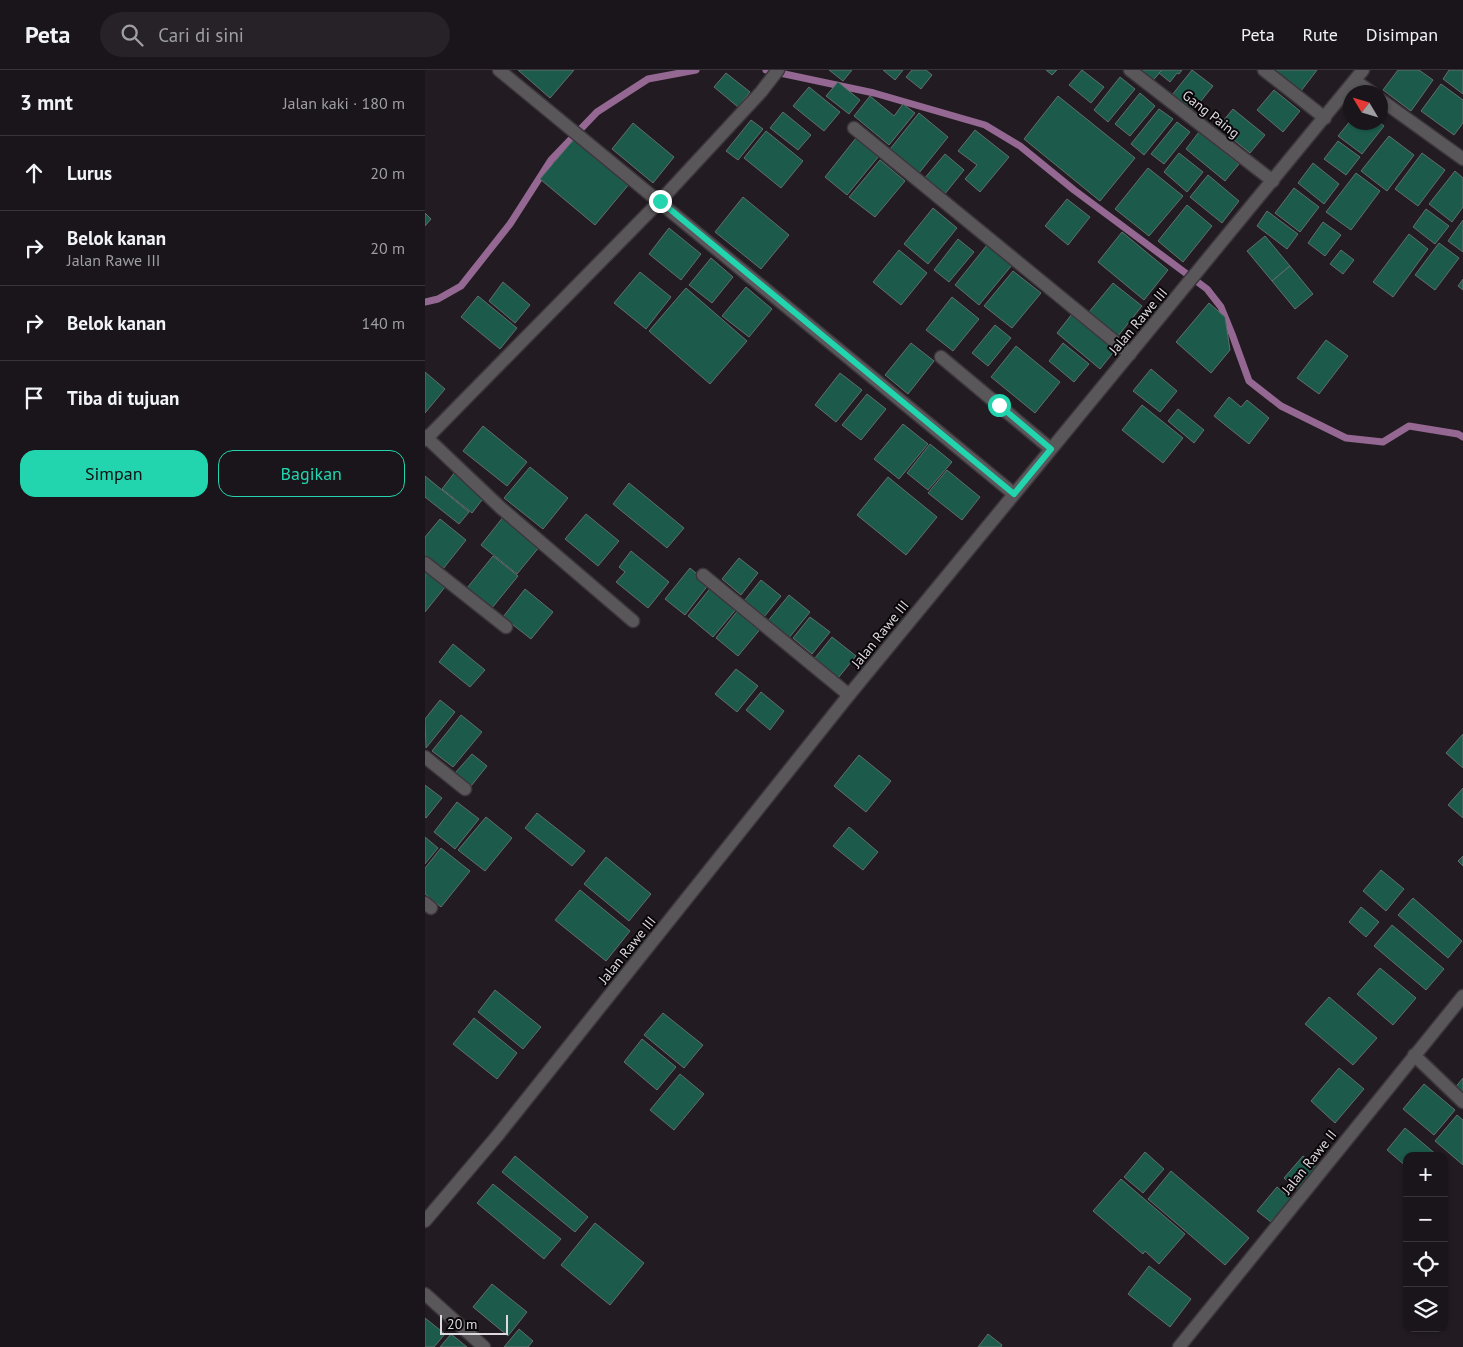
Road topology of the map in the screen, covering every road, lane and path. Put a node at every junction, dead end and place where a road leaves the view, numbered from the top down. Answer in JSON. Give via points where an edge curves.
{"nodes":[{"id":1,"x":499,"y":70,"type":"edge"},
{"id":2,"x":777,"y":70,"type":"edge"},
{"id":3,"x":1130,"y":70,"type":"edge"},
{"id":4,"x":1263,"y":70,"type":"edge"},
{"id":5,"x":1363,"y":70,"type":"edge"},
{"id":6,"x":1355,"y":81,"type":"junction"},
{"id":7,"x":1361,"y":85,"type":"edge"},
{"id":8,"x":1388,"y":105,"type":"edge"},
{"id":9,"x":1325,"y":118,"type":"junction"},
{"id":10,"x":854,"y":128,"type":"dead end"},
{"id":11,"x":1463,"y":159,"type":"edge"},
{"id":12,"x":1273,"y":181,"type":"junction"},
{"id":13,"x":660,"y":201,"type":"junction"},
{"id":14,"x":1130,"y":354,"type":"junction"},
{"id":15,"x":941,"y":357,"type":"dead end"},
{"id":16,"x":426,"y":438,"type":"edge"},
{"id":17,"x":1051,"y":449,"type":"junction"},
{"id":18,"x":1014,"y":494,"type":"junction"},
{"id":19,"x":425,"y":563,"type":"edge"},
{"id":20,"x":703,"y":575,"type":"dead end"},
{"id":21,"x":633,"y":622,"type":"dead end"},
{"id":22,"x":506,"y":627,"type":"dead end"},
{"id":23,"x":849,"y":696,"type":"junction"},
{"id":24,"x":425,"y":757,"type":"edge"},
{"id":25,"x":465,"y":789,"type":"dead end"},
{"id":26,"x":1463,"y":996,"type":"edge"},
{"id":27,"x":1414,"y":1055,"type":"junction"},
{"id":28,"x":1463,"y":1102,"type":"edge"},
{"id":29,"x":425,"y":1221,"type":"edge"},
{"id":30,"x":425,"y":1294,"type":"edge"},
{"id":31,"x":484,"y":1347,"type":"edge"},
{"id":32,"x":1179,"y":1347,"type":"edge"}],
"edges":[{"from":1,"to":13,"type":"street"},
{"from":2,"to":13,"type":"street","via":[[761,92]]},
{"from":3,"to":12,"type":"street","name":"Gang Paing"},
{"from":4,"to":9,"type":"street"},
{"from":5,"to":6,"type":"street","name":"Jalan Rawe III"},
{"from":6,"to":7,"type":"street"},
{"from":6,"to":9,"type":"street","name":"Jalan Rawe III"},
{"from":8,"to":11,"type":"street"},
{"from":9,"to":12,"type":"street","name":"Jalan Rawe III"},
{"from":10,"to":14,"type":"street"},
{"from":12,"to":14,"type":"street","name":"Jalan Rawe III"},
{"from":13,"to":16,"type":"street"},
{"from":13,"to":18,"type":"street"},
{"from":14,"to":17,"type":"street","name":"Jalan Rawe III"},
{"from":15,"to":17,"type":"street"},
{"from":16,"to":21,"type":"street"},
{"from":17,"to":18,"type":"street","name":"Jalan Rawe III"},
{"from":18,"to":23,"type":"street","name":"Jalan Rawe III"},
{"from":19,"to":22,"type":"street"},
{"from":20,"to":23,"type":"street"},
{"from":23,"to":29,"type":"street","name":"Jalan Rawe III","via":[[498,1135]]},
{"from":24,"to":25,"type":"street"},
{"from":26,"to":27,"type":"street","name":"Jalan Rawe II"},
{"from":27,"to":28,"type":"street"},
{"from":27,"to":32,"type":"street","name":"Jalan Rawe II"},
{"from":30,"to":31,"type":"street"}]}
